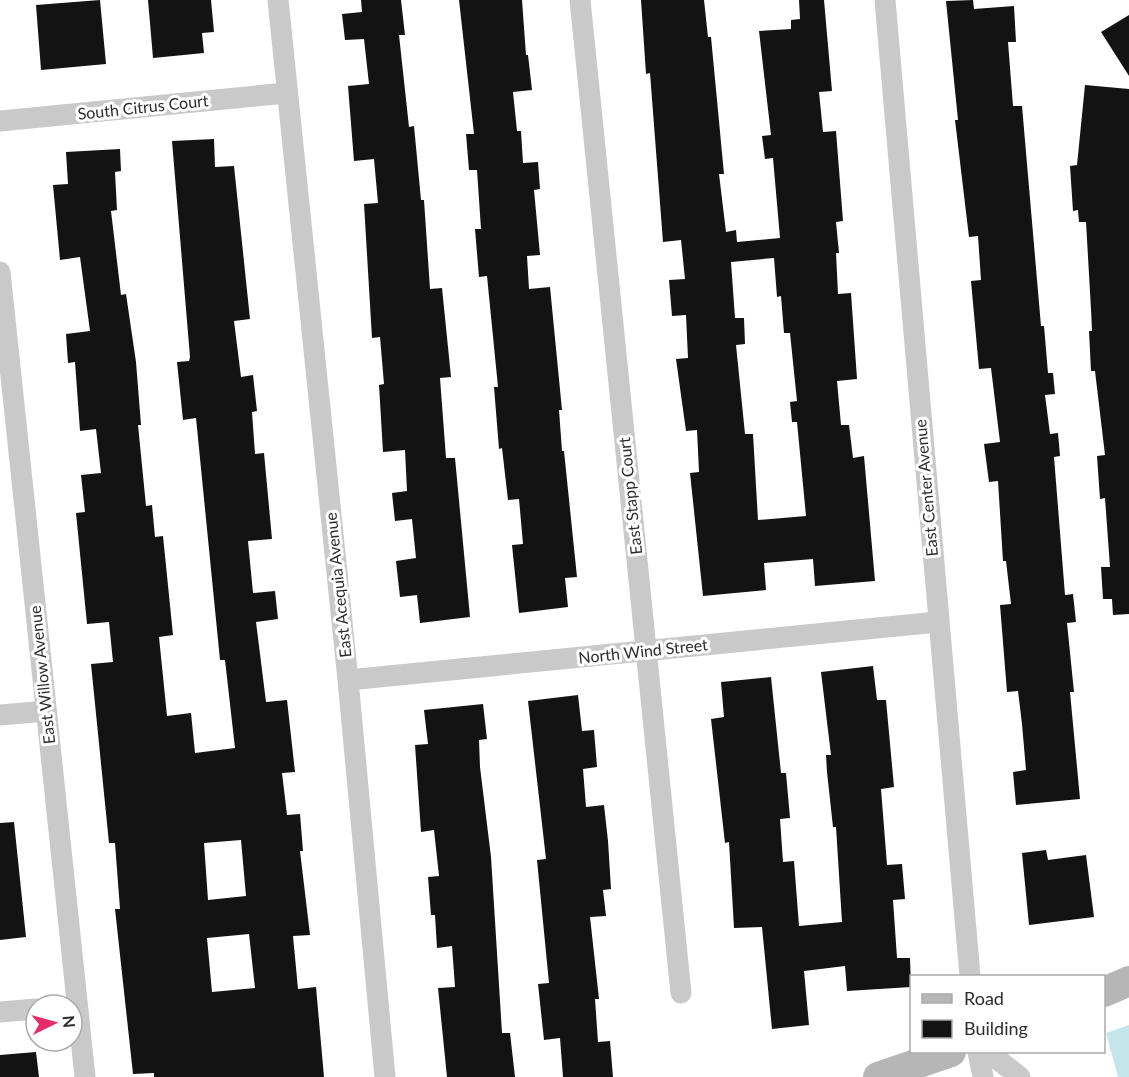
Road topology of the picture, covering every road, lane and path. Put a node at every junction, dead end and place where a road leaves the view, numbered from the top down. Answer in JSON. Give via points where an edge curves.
{"nodes":[{"id":1,"x":278,"y":0,"type":"edge"},
{"id":2,"x":580,"y":0,"type":"edge"},
{"id":3,"x":885,"y":0,"type":"edge"},
{"id":4,"x":286,"y":93,"type":"junction"},
{"id":5,"x":0,"y":121,"type":"edge"},
{"id":6,"x":0,"y":272,"type":"edge"},
{"id":7,"x":7,"y":417,"type":"edge"},
{"id":8,"x":938,"y":622,"type":"junction"},
{"id":9,"x":646,"y":651,"type":"junction"},
{"id":10,"x":348,"y":680,"type":"junction"},
{"id":11,"x":46,"y":711,"type":"junction"},
{"id":12,"x":0,"y":715,"type":"edge"},
{"id":13,"x":970,"y":975,"type":"edge"},
{"id":14,"x":1129,"y":981,"type":"edge"},
{"id":15,"x":1105,"y":992,"type":"edge"},
{"id":16,"x":73,"y":993,"type":"edge"},
{"id":17,"x":681,"y":993,"type":"dead end"},
{"id":18,"x":24,"y":1010,"type":"edge"},
{"id":19,"x":0,"y":1012,"type":"edge"},
{"id":20,"x":81,"y":1053,"type":"edge"},
{"id":21,"x":948,"y":1053,"type":"edge"},
{"id":22,"x":978,"y":1053,"type":"edge"},
{"id":23,"x":989,"y":1053,"type":"edge"},
{"id":24,"x":85,"y":1077,"type":"edge"},
{"id":25,"x":385,"y":1077,"type":"edge"},
{"id":26,"x":878,"y":1077,"type":"edge"},
{"id":27,"x":983,"y":1077,"type":"edge"},
{"id":28,"x":1020,"y":1077,"type":"edge"}],
"edges":[{"from":1,"to":4,"type":"street","name":"East Acequia Avenue"},
{"from":2,"to":9,"type":"street","name":"East Stapp Court"},
{"from":3,"to":8,"type":"street","name":"East Center Avenue"},
{"from":4,"to":5,"type":"street","name":"South Citrus Court"},
{"from":4,"to":10,"type":"street","name":"East Acequia Avenue"},
{"from":6,"to":7,"type":"street","name":"East Willow Avenue"},
{"from":7,"to":11,"type":"street","name":"East Willow Avenue"},
{"from":8,"to":9,"type":"street","name":"North Wind Street"},
{"from":8,"to":13,"type":"street","name":"East Center Avenue"},
{"from":9,"to":10,"type":"street","name":"North Wind Street"},
{"from":9,"to":17,"type":"street","name":"East Stapp Court"},
{"from":10,"to":25,"type":"street","name":"East Acequia Avenue"},
{"from":11,"to":12,"type":"street"},
{"from":11,"to":16,"type":"street","name":"East Willow Avenue"},
{"from":14,"to":15,"type":"street"},
{"from":18,"to":19,"type":"street"},
{"from":20,"to":24,"type":"street","name":"East Willow Avenue"},
{"from":21,"to":26,"type":"street"},
{"from":22,"to":27,"type":"street"},
{"from":23,"to":28,"type":"street"}]}
